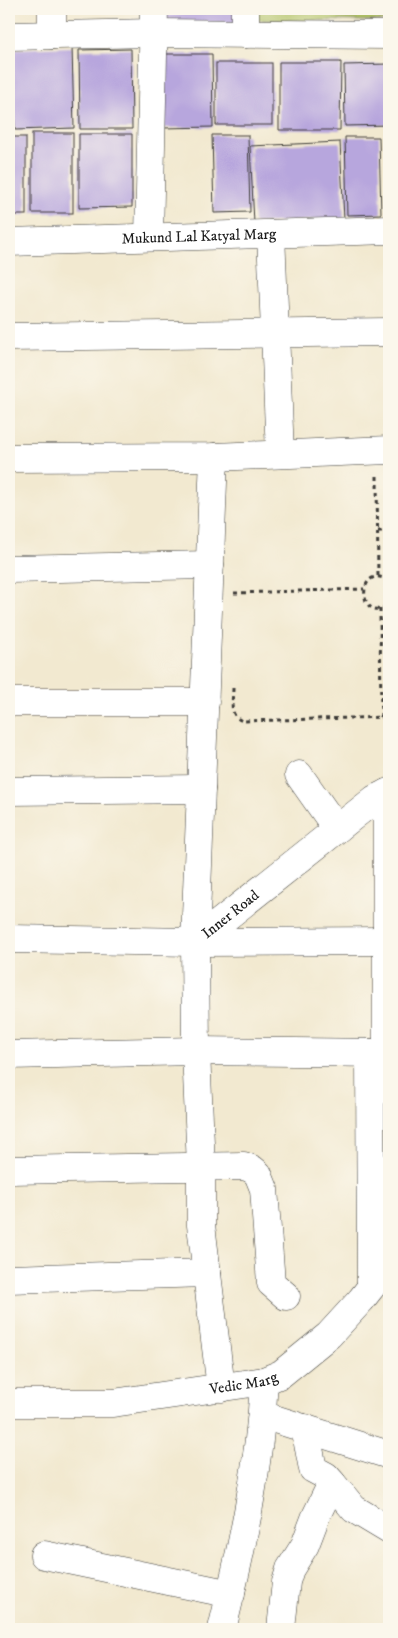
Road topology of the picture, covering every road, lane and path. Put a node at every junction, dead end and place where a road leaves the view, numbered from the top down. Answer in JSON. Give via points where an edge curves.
{"nodes":[{"id":1,"x":154,"y":21,"type":"edge"},
{"id":2,"x":245,"y":21,"type":"edge"},
{"id":3,"x":52,"y":22,"type":"edge"},
{"id":4,"x":389,"y":35,"type":"edge"},
{"id":5,"x":9,"y":36,"type":"edge"},
{"id":6,"x":389,"y":230,"type":"edge"},
{"id":7,"x":272,"y":234,"type":"junction"},
{"id":8,"x":149,"y":237,"type":"junction"},
{"id":9,"x":9,"y":242,"type":"edge"},
{"id":10,"x":389,"y":332,"type":"edge"},
{"id":11,"x":276,"y":334,"type":"junction"},
{"id":12,"x":9,"y":337,"type":"edge"},
{"id":13,"x":389,"y":450,"type":"edge"},
{"id":14,"x":280,"y":454,"type":"junction"},
{"id":15,"x":214,"y":457,"type":"junction"},
{"id":16,"x":9,"y":458,"type":"edge"},
{"id":17,"x":377,"y":476,"type":"dead end"},
{"id":18,"x":378,"y":530,"type":"junction"},
{"id":19,"x":389,"y":531,"type":"edge"},
{"id":20,"x":210,"y":565,"type":"junction"},
{"id":21,"x":9,"y":569,"type":"edge"},
{"id":22,"x":378,"y":578,"type":"junction"},
{"id":23,"x":389,"y":581,"type":"edge"},
{"id":24,"x":364,"y":589,"type":"junction"},
{"id":25,"x":231,"y":593,"type":"dead end"},
{"id":26,"x":389,"y":605,"type":"edge"},
{"id":27,"x":380,"y":609,"type":"junction"},
{"id":28,"x":233,"y":686,"type":"dead end"},
{"id":29,"x":9,"y":702,"type":"edge"},
{"id":30,"x":204,"y":702,"type":"junction"},
{"id":31,"x":389,"y":717,"type":"edge"},
{"id":32,"x":381,"y":718,"type":"junction"},
{"id":33,"x":299,"y":775,"type":"dead end"},
{"id":34,"x":201,"y":789,"type":"junction"},
{"id":35,"x":9,"y":790,"type":"edge"},
{"id":36,"x":388,"y":793,"type":"edge"},
{"id":37,"x":337,"y":829,"type":"junction"},
{"id":38,"x":9,"y":939,"type":"edge"},
{"id":39,"x":386,"y":941,"type":"junction"},
{"id":40,"x":195,"y":942,"type":"junction"},
{"id":41,"x":196,"y":1051,"type":"junction"},
{"id":42,"x":370,"y":1053,"type":"junction"},
{"id":43,"x":9,"y":1055,"type":"edge"},
{"id":44,"x":201,"y":1167,"type":"junction"},
{"id":45,"x":9,"y":1170,"type":"edge"},
{"id":46,"x":389,"y":1264,"type":"edge"},
{"id":47,"x":207,"y":1274,"type":"junction"},
{"id":48,"x":9,"y":1279,"type":"edge"},
{"id":49,"x":371,"y":1287,"type":"junction"},
{"id":50,"x":286,"y":1296,"type":"dead end"},
{"id":51,"x":264,"y":1381,"type":"junction"},
{"id":52,"x":220,"y":1388,"type":"junction"},
{"id":53,"x":9,"y":1403,"type":"edge"},
{"id":54,"x":52,"y":1403,"type":"junction"},
{"id":55,"x":262,"y":1415,"type":"junction"},
{"id":56,"x":9,"y":1416,"type":"edge"},
{"id":57,"x":305,"y":1428,"type":"junction"},
{"id":58,"x":389,"y":1455,"type":"edge"},
{"id":59,"x":332,"y":1483,"type":"junction"},
{"id":60,"x":389,"y":1530,"type":"edge"},
{"id":61,"x":44,"y":1555,"type":"dead end"},
{"id":62,"x":231,"y":1594,"type":"junction"},
{"id":63,"x":222,"y":1629,"type":"edge"},
{"id":64,"x":281,"y":1629,"type":"edge"}],
"edges":[{"from":1,"to":2,"type":"street"},
{"from":1,"to":3,"type":"street"},
{"from":1,"to":8,"type":"street"},
{"from":2,"to":4,"type":"street"},
{"from":3,"to":5,"type":"street"},
{"from":6,"to":7,"type":"street","name":"Mukund Lal Katyal Marg"},
{"from":7,"to":8,"type":"street","name":"Mukund Lal Katyal Marg"},
{"from":7,"to":11,"type":"street"},
{"from":8,"to":9,"type":"street","name":"Mukund Lal Katyal Marg"},
{"from":10,"to":11,"type":"street"},
{"from":11,"to":12,"type":"street"},
{"from":11,"to":14,"type":"street"},
{"from":13,"to":14,"type":"street"},
{"from":14,"to":15,"type":"street"},
{"from":15,"to":16,"type":"street"},
{"from":15,"to":20,"type":"street"},
{"from":17,"to":18,"type":"path"},
{"from":18,"to":19,"type":"path"},
{"from":18,"to":22,"type":"path"},
{"from":20,"to":21,"type":"street"},
{"from":20,"to":30,"type":"street"},
{"from":22,"to":23,"type":"path"},
{"from":22,"to":24,"type":"path","via":[[369,581]]},
{"from":24,"to":25,"type":"path"},
{"from":24,"to":27,"type":"path","via":[[368,604]]},
{"from":26,"to":27,"type":"path"},
{"from":27,"to":32,"type":"path"},
{"from":28,"to":32,"type":"path","via":[[233,714],[243,721]]},
{"from":29,"to":30,"type":"street"},
{"from":30,"to":34,"type":"street"},
{"from":31,"to":32,"type":"path"},
{"from":33,"to":37,"type":"street"},
{"from":34,"to":35,"type":"street"},
{"from":34,"to":40,"type":"street"},
{"from":36,"to":37,"type":"street","name":"Inner Road","via":[[375,799]]},
{"from":36,"to":39,"type":"street"},
{"from":37,"to":40,"type":"street","name":"Inner Road"},
{"from":38,"to":40,"type":"street","name":"Inner Road"},
{"from":39,"to":40,"type":"street"},
{"from":39,"to":42,"type":"street","via":[[386,1053]]},
{"from":40,"to":41,"type":"street"},
{"from":41,"to":42,"type":"street"},
{"from":41,"to":43,"type":"street"},
{"from":41,"to":44,"type":"street"},
{"from":42,"to":49,"type":"street"},
{"from":44,"to":45,"type":"street"},
{"from":44,"to":47,"type":"street","via":[[201,1225]]},
{"from":44,"to":50,"type":"street","via":[[244,1166],[258,1174],[264,1189],[272,1283]]},
{"from":46,"to":49,"type":"street","name":"Vedic Marg"},
{"from":47,"to":48,"type":"street"},
{"from":47,"to":52,"type":"street"},
{"from":49,"to":51,"type":"street","name":"Vedic Marg","via":[[329,1335],[280,1374]]},
{"from":51,"to":52,"type":"street","name":"Vedic Marg"},
{"from":51,"to":55,"type":"street"},
{"from":52,"to":54,"type":"street","name":"Vedic Marg","via":[[113,1403]]},
{"from":53,"to":54,"type":"street","name":"Vedic Marg"},
{"from":54,"to":56,"type":"street","name":"Vedic Marg"},
{"from":55,"to":57,"type":"street"},
{"from":55,"to":62,"type":"street","via":[[258,1453]]},
{"from":57,"to":58,"type":"street"},
{"from":57,"to":59,"type":"street","via":[[313,1469]]},
{"from":59,"to":60,"type":"street","via":[[354,1509]]},
{"from":59,"to":64,"type":"street","via":[[305,1545],[290,1570]]},
{"from":61,"to":62,"type":"street"},
{"from":62,"to":63,"type":"street"}]}
